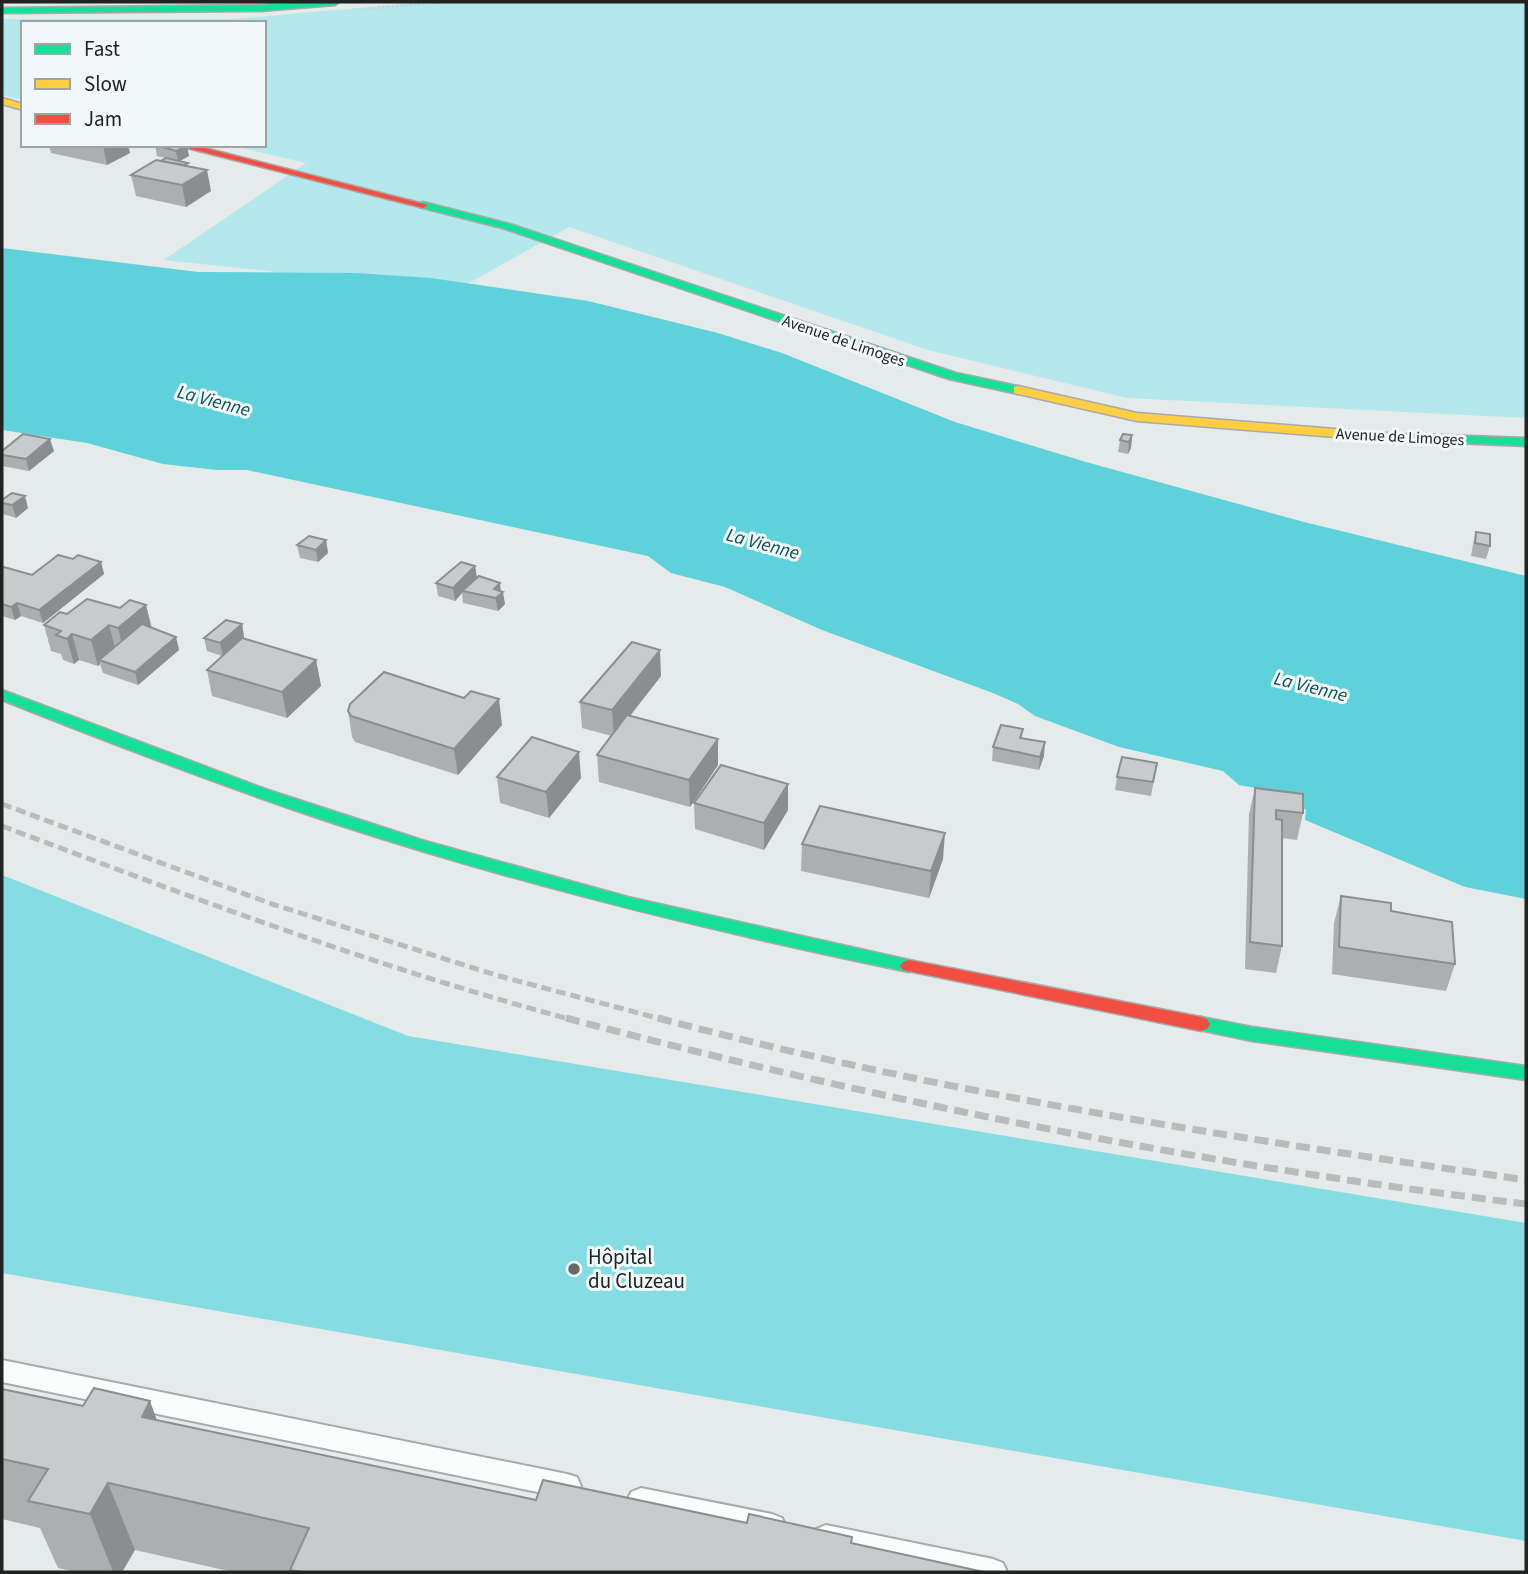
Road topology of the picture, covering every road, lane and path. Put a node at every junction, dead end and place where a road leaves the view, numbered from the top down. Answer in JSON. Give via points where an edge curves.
{"nodes":[{"id":1,"x":335,"y":2,"type":"edge"},
{"id":2,"x":2,"y":11,"type":"edge"},
{"id":3,"x":2,"y":101,"type":"edge"},
{"id":4,"x":21,"y":106,"type":"edge"},
{"id":5,"x":188,"y":147,"type":"edge"},
{"id":6,"x":1526,"y":442,"type":"edge"},
{"id":7,"x":2,"y":695,"type":"edge"},
{"id":8,"x":1526,"y":1073,"type":"edge"},
{"id":9,"x":2,"y":1371,"type":"edge"},
{"id":10,"x":585,"y":1489,"type":"edge"},
{"id":11,"x":612,"y":1495,"type":"edge"},
{"id":12,"x":993,"y":1572,"type":"edge"}],
"edges":[{"from":1,"to":2,"type":"main road","via":[[261,8]]},
{"from":3,"to":4,"type":"main road"},
{"from":5,"to":6,"type":"main road","name":"Avenue de Limoges","via":[[506,226],[953,376],[1137,417],[1385,437]]},
{"from":7,"to":8,"type":"main road","via":[[350,823],[551,883],[777,940],[1252,1034]]},
{"from":9,"to":10,"type":"lane"},
{"from":11,"to":12,"type":"lane"}]}
